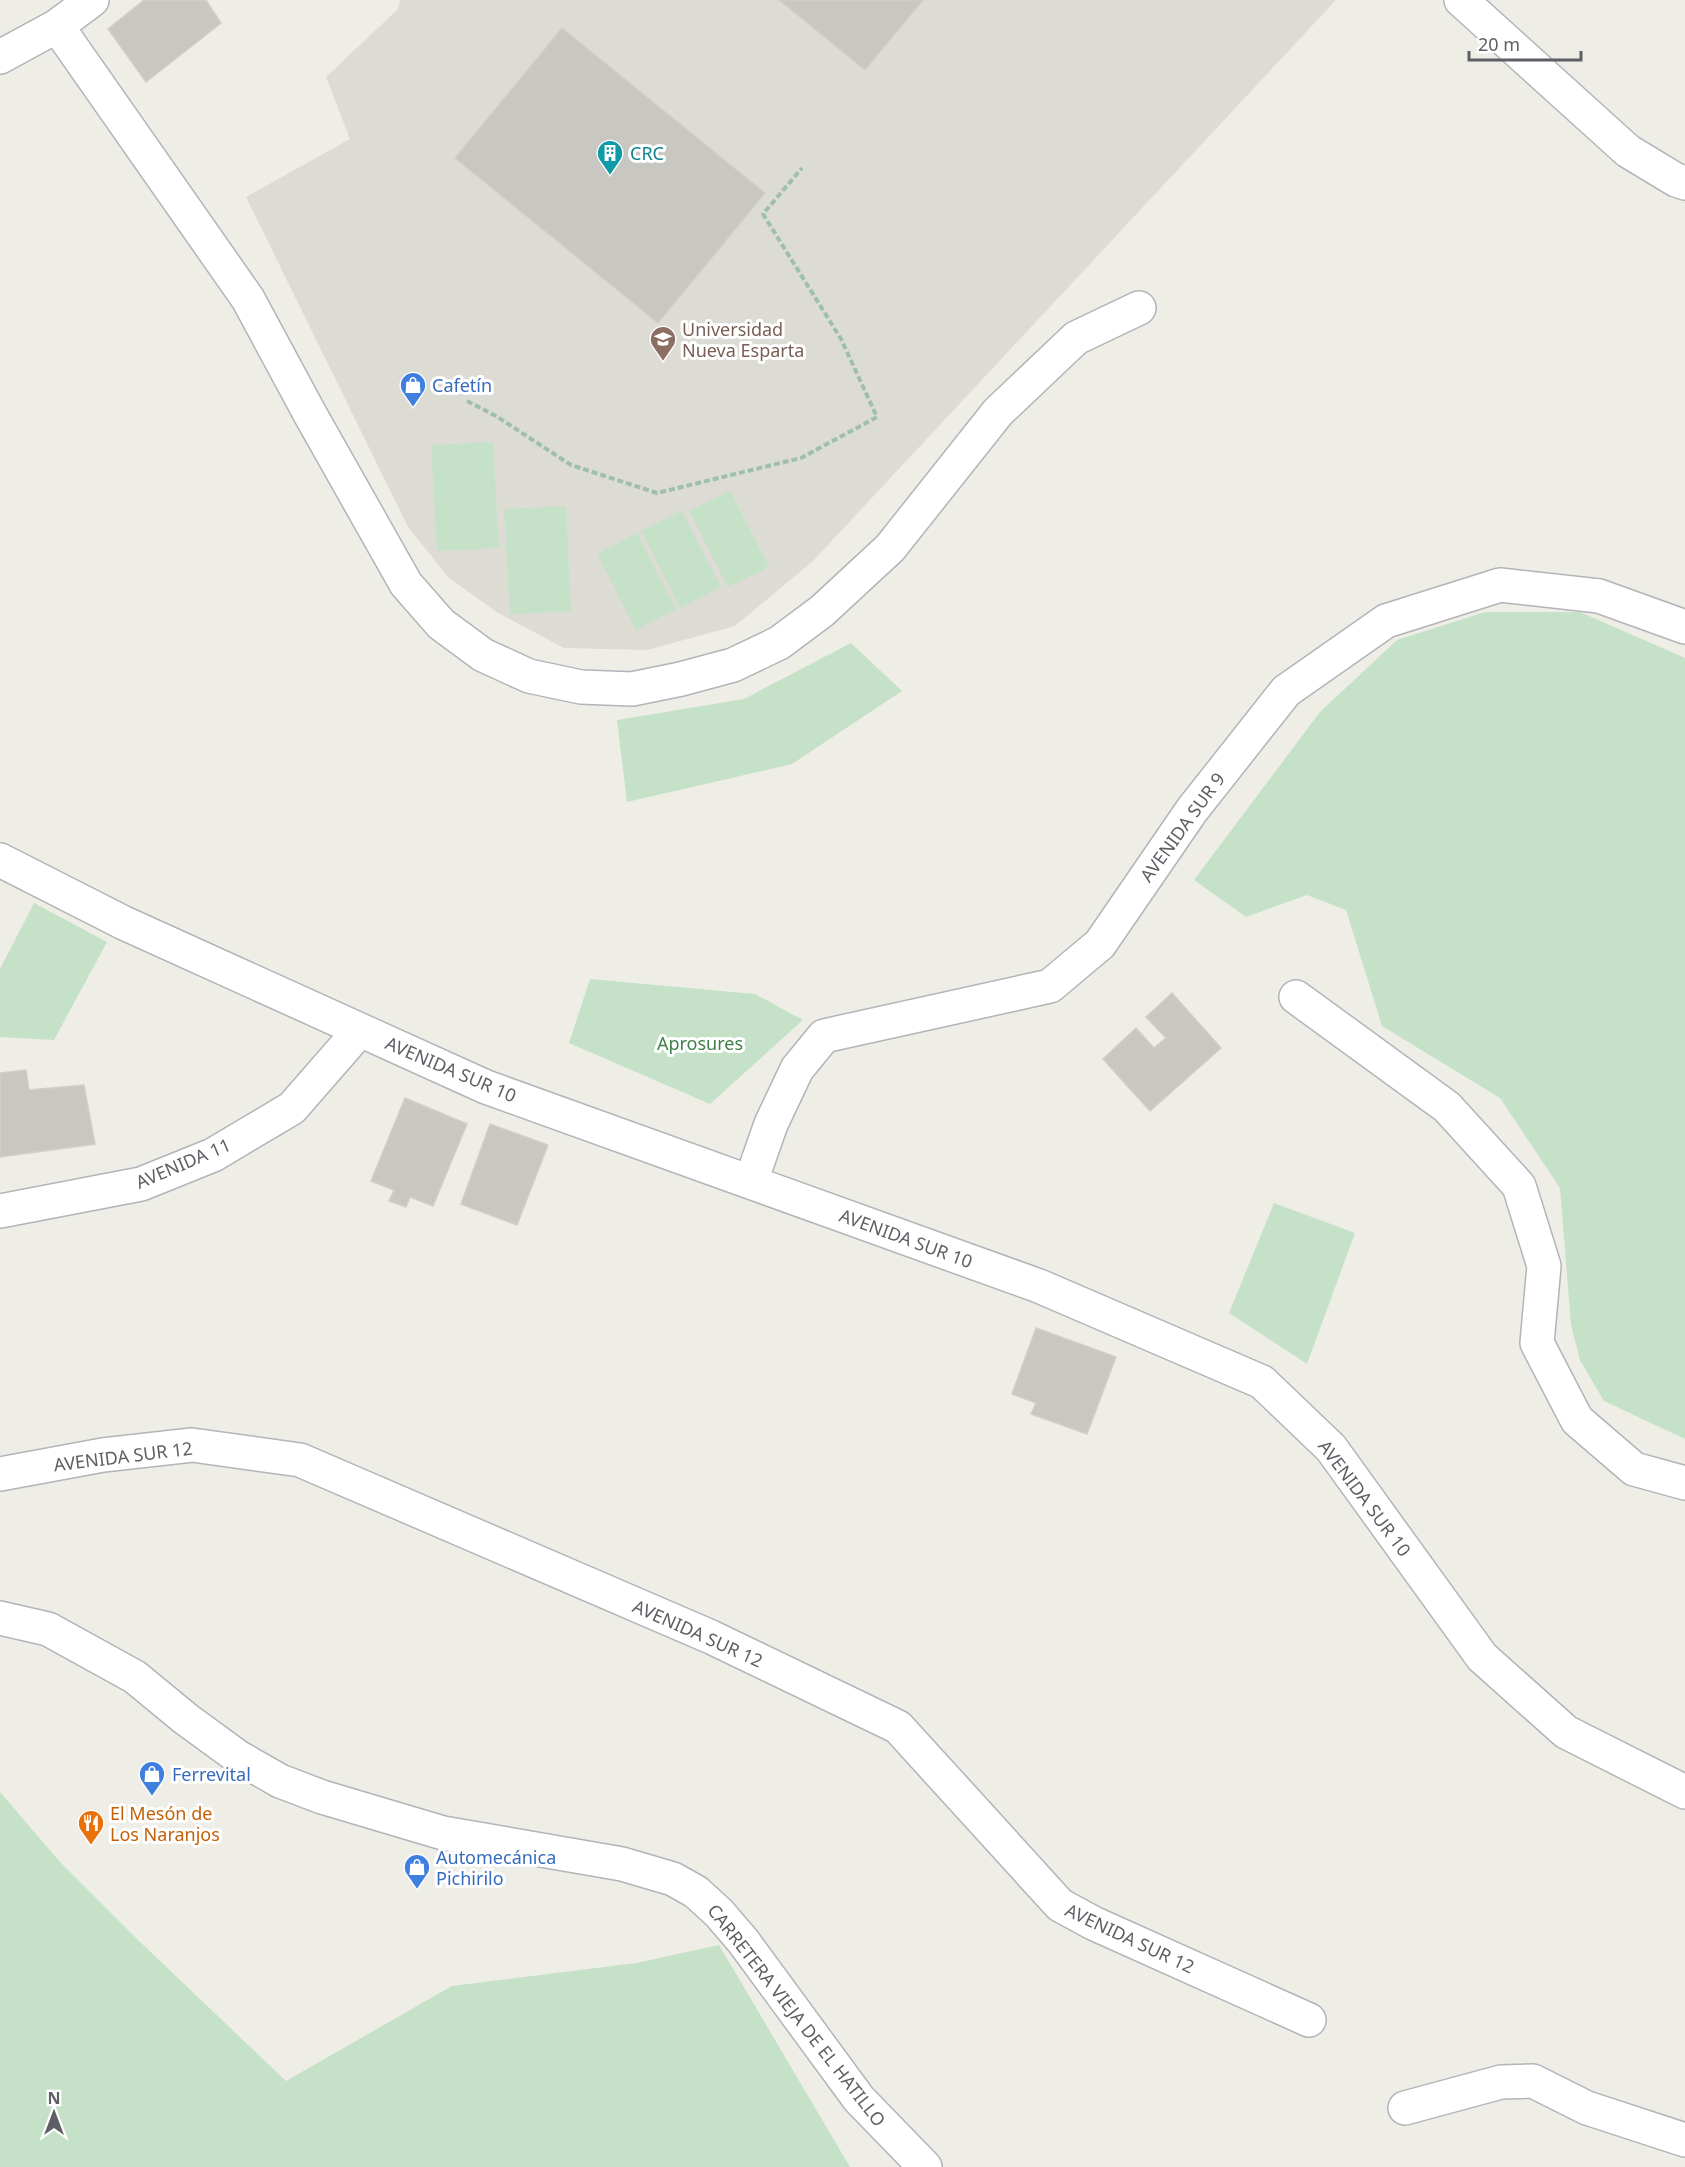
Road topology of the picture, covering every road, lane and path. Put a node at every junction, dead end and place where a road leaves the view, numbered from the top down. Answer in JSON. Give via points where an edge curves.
{"nodes":[{"id":1,"x":92,"y":0,"type":"edge"},
{"id":2,"x":1461,"y":0,"type":"edge"},
{"id":3,"x":57,"y":26,"type":"junction"},
{"id":4,"x":0,"y":57,"type":"edge"},
{"id":5,"x":802,"y":168,"type":"dead end"},
{"id":6,"x":1685,"y":183,"type":"edge"},
{"id":7,"x":1139,"y":308,"type":"dead end"},
{"id":8,"x":467,"y":401,"type":"dead end"},
{"id":9,"x":1685,"y":627,"type":"edge"},
{"id":10,"x":0,"y":860,"type":"edge"},
{"id":11,"x":1296,"y":997,"type":"dead end"},
{"id":12,"x":360,"y":1030,"type":"junction"},
{"id":13,"x":751,"y":1181,"type":"junction"},
{"id":14,"x":0,"y":1211,"type":"edge"},
{"id":15,"x":0,"y":1474,"type":"edge"},
{"id":16,"x":1685,"y":1483,"type":"edge"},
{"id":17,"x":0,"y":1618,"type":"edge"},
{"id":18,"x":1685,"y":1792,"type":"edge"},
{"id":19,"x":1309,"y":2020,"type":"dead end"},
{"id":20,"x":1405,"y":2108,"type":"dead end"},
{"id":21,"x":1685,"y":2140,"type":"edge"},
{"id":22,"x":925,"y":2167,"type":"edge"}],
"edges":[{"from":1,"to":3,"type":"street"},
{"from":2,"to":6,"type":"street","via":[[1628,151]]},
{"from":3,"to":4,"type":"street"},
{"from":3,"to":7,"type":"street","via":[[248,299],[406,584],[441,624],[466,643],[529,676],[581,687],[632,689],[733,665],[779,643],[822,611],[890,548],[998,412],[1076,338]]},
{"from":5,"to":8,"type":"path","via":[[763,214],[841,339],[877,417],[801,458],[657,493],[571,465]]},
{"from":9,"to":13,"type":"street","name":"AVENIDA SUR 9","via":[[1599,596],[1500,585],[1386,621],[1286,691],[1192,810],[1100,944],[1050,986],[824,1036],[797,1069],[771,1124]]},
{"from":10,"to":12,"type":"street","name":"AVENIDA SUR 10","via":[[124,923]]},
{"from":11,"to":16,"type":"street","via":[[1447,1107],[1518,1186],[1544,1266],[1537,1342],[1577,1420],[1634,1469]]},
{"from":12,"to":13,"type":"street","name":"AVENIDA SUR 10","via":[[486,1087]]},
{"from":12,"to":14,"type":"street","name":"AVENIDA 11","via":[[292,1108],[213,1155],[141,1184]]},
{"from":13,"to":18,"type":"street","name":"AVENIDA SUR 10","via":[[1039,1286],[1262,1382],[1331,1448],[1482,1657],[1566,1732]]},
{"from":15,"to":19,"type":"street","name":"AVENIDA SUR 12","via":[[104,1455],[192,1445],[300,1460],[711,1637],[898,1727],[1060,1905]]},
{"from":17,"to":22,"type":"street","name":"CARRETERA VIEJA DE EL HATILLO","via":[[48,1629],[135,1677],[238,1757],[280,1781],[443,1833],[622,1864],[673,1879],[696,1892],[743,1941],[858,2098]]},
{"from":20,"to":21,"type":"street","via":[[1501,2082],[1533,2081],[1587,2108]]}]}
